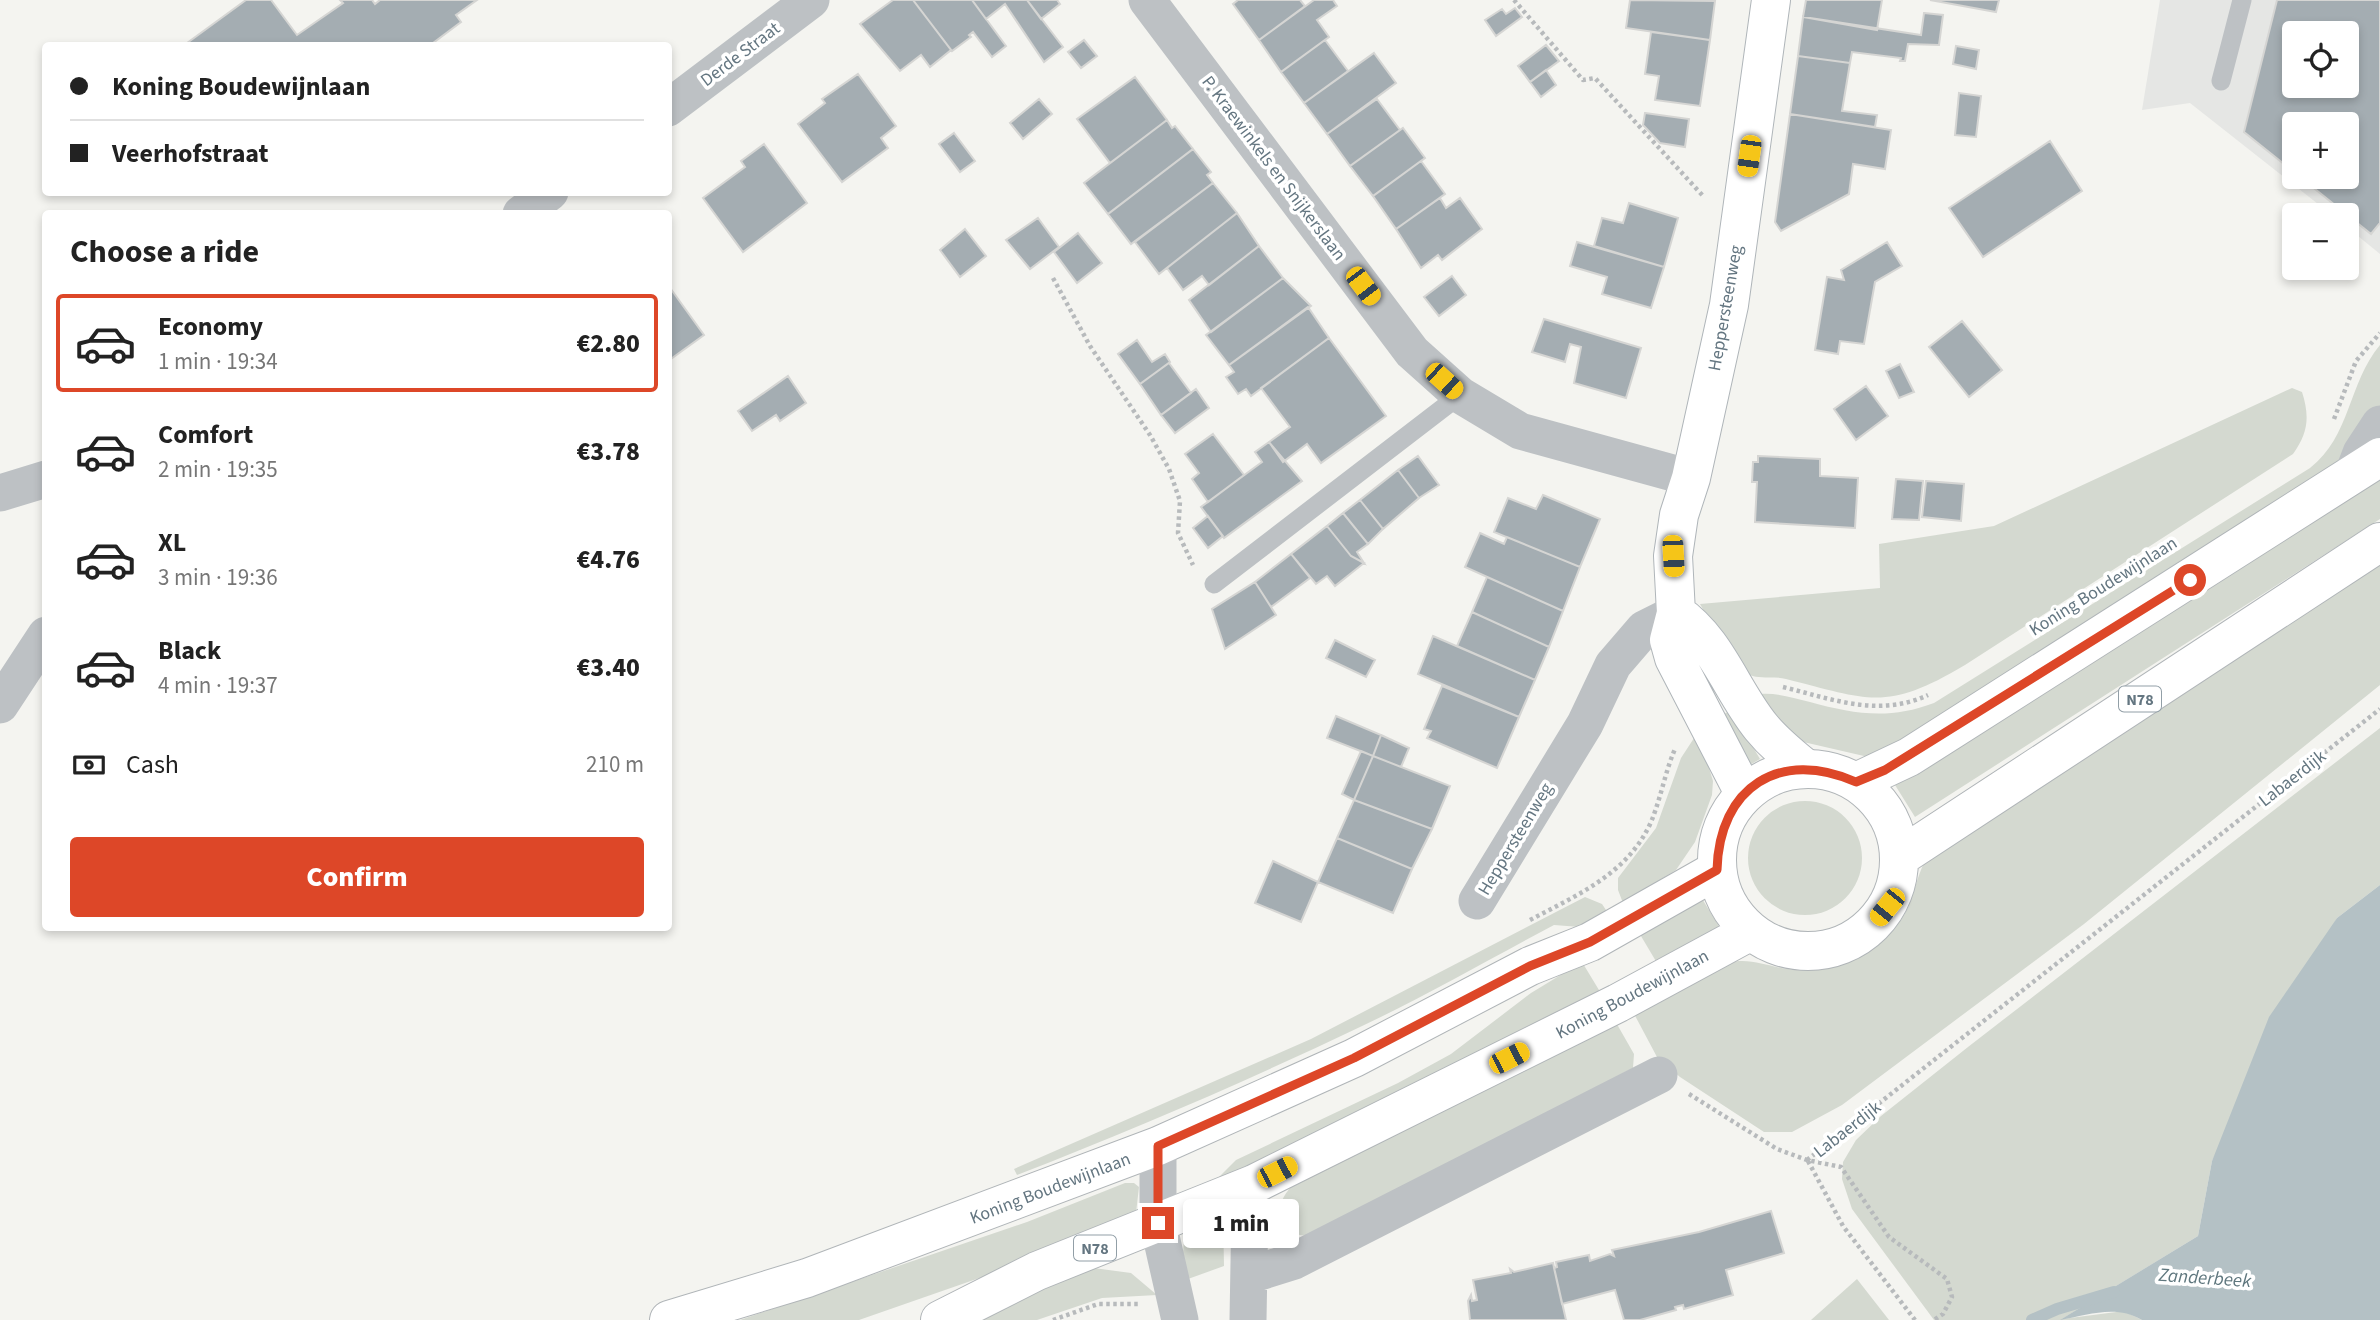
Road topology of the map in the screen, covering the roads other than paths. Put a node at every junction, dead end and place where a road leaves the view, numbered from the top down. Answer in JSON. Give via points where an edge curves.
{"nodes":[{"id":1,"x":811,"y":0,"type":"edge"},
{"id":2,"x":1147,"y":0,"type":"edge"},
{"id":3,"x":1771,"y":0,"type":"edge"},
{"id":4,"x":2242,"y":0,"type":"edge"},
{"id":5,"x":2221,"y":81,"type":"dead end"},
{"id":6,"x":672,"y":105,"type":"edge"},
{"id":7,"x":545,"y":196,"type":"edge"},
{"id":8,"x":526,"y":210,"type":"edge"},
{"id":9,"x":1460,"y":395,"type":"junction"},
{"id":10,"x":2380,"y":424,"type":"edge"},
{"id":11,"x":2367,"y":466,"type":"edge"},
{"id":12,"x":1690,"y":478,"type":"junction"},
{"id":13,"x":42,"y":480,"type":"edge"},
{"id":14,"x":0,"y":493,"type":"edge"},
{"id":15,"x":2380,"y":542,"type":"edge"},
{"id":16,"x":1214,"y":584,"type":"road end"},
{"id":17,"x":1676,"y":613,"type":"junction"},
{"id":18,"x":42,"y":641,"type":"edge"},
{"id":19,"x":0,"y":705,"type":"edge"},
{"id":20,"x":1805,"y":768,"type":"junction"},
{"id":21,"x":1856,"y":782,"type":"junction"},
{"id":22,"x":1744,"y":793,"type":"junction"},
{"id":23,"x":1900,"y":857,"type":"junction"},
{"id":24,"x":1717,"y":870,"type":"junction"},
{"id":25,"x":1477,"y":901,"type":"dead end"},
{"id":26,"x":1751,"y":931,"type":"junction"},
{"id":27,"x":1658,"y":1075,"type":"road end"},
{"id":28,"x":1158,"y":1146,"type":"junction"},
{"id":29,"x":1254,"y":1184,"type":"junction"},
{"id":30,"x":1158,"y":1223,"type":"junction"},
{"id":31,"x":1250,"y":1275,"type":"junction"},
{"id":32,"x":1178,"y":1312,"type":"edge"},
{"id":33,"x":669,"y":1320,"type":"edge"},
{"id":34,"x":940,"y":1320,"type":"edge"},
{"id":35,"x":1248,"y":1320,"type":"edge"}],
"edges":[{"from":1,"to":6,"type":"street","name":"Derde Straat"},
{"from":2,"to":9,"type":"street","name":"P. Kraewinkels en Snijkerslaan","via":[[1412,352]]},
{"from":3,"to":12,"type":"main road","name":"Heppersteenweg","via":[[1729,305]]},
{"from":4,"to":5,"type":"lane"},
{"from":7,"to":8,"type":"street"},
{"from":9,"to":12,"type":"street","name":"P. Kraewinkels en Snijkerslaan","via":[[1520,431]]},
{"from":9,"to":16,"type":"lane"},
{"from":10,"to":11,"type":"street","via":[[2361,453]]},
{"from":11,"to":21,"type":"main road","via":[[1909,757]]},
{"from":12,"to":17,"type":"main road","name":"Heppersteenweg","via":[[1673,556]]},
{"from":13,"to":14,"type":"street"},
{"from":15,"to":23,"type":"main road","number":"N78"},
{"from":17,"to":20,"type":"main road","via":[[1706,639],[1760,726]]},
{"from":17,"to":22,"type":"main road","name":"Heppersteenweg","via":[[1670,640],[1674,658]]},
{"from":17,"to":25,"type":"street","name":"Heppersteenweg","via":[[1644,629],[1613,665],[1585,724]]},
{"from":18,"to":19,"type":"street"},
{"from":20,"to":21,"type":"main road","via":[[1832,771]]},
{"from":20,"to":22,"type":"main road","via":[[1773,775]]},
{"from":21,"to":23,"type":"main road","via":[[1879,802],[1894,827]]},
{"from":22,"to":24,"type":"main road","via":[[1718,842]]},
{"from":23,"to":26,"type":"main road","via":[[1897,883],[1887,907],[1871,927],[1849,941],[1824,950],[1798,950],[1773,944]]},
{"from":24,"to":26,"type":"main road","via":[[1734,914]]},
{"from":24,"to":28,"type":"main road","name":"Koning Boudewijnlaan","via":[[1590,942],[1530,966],[1354,1058]]},
{"from":26,"to":29,"type":"main road","name":"Koning Boudewijnlaan","number":"N78","via":[[1618,1003]]},
{"from":27,"to":31,"type":"street","via":[[1294,1261]]},
{"from":28,"to":30,"type":"street"},
{"from":28,"to":33,"type":"main road","name":"Koning Boudewijnlaan","via":[[807,1278]]},
{"from":29,"to":30,"type":"main road","name":"Koning Boudewijnlaan","number":"N78"},
{"from":29,"to":31,"type":"street"},
{"from":30,"to":32,"type":"street"},
{"from":30,"to":34,"type":"main road","name":"Koning Boudewijnlaan","number":"N78","via":[[1037,1271]]},
{"from":31,"to":35,"type":"street"}]}
